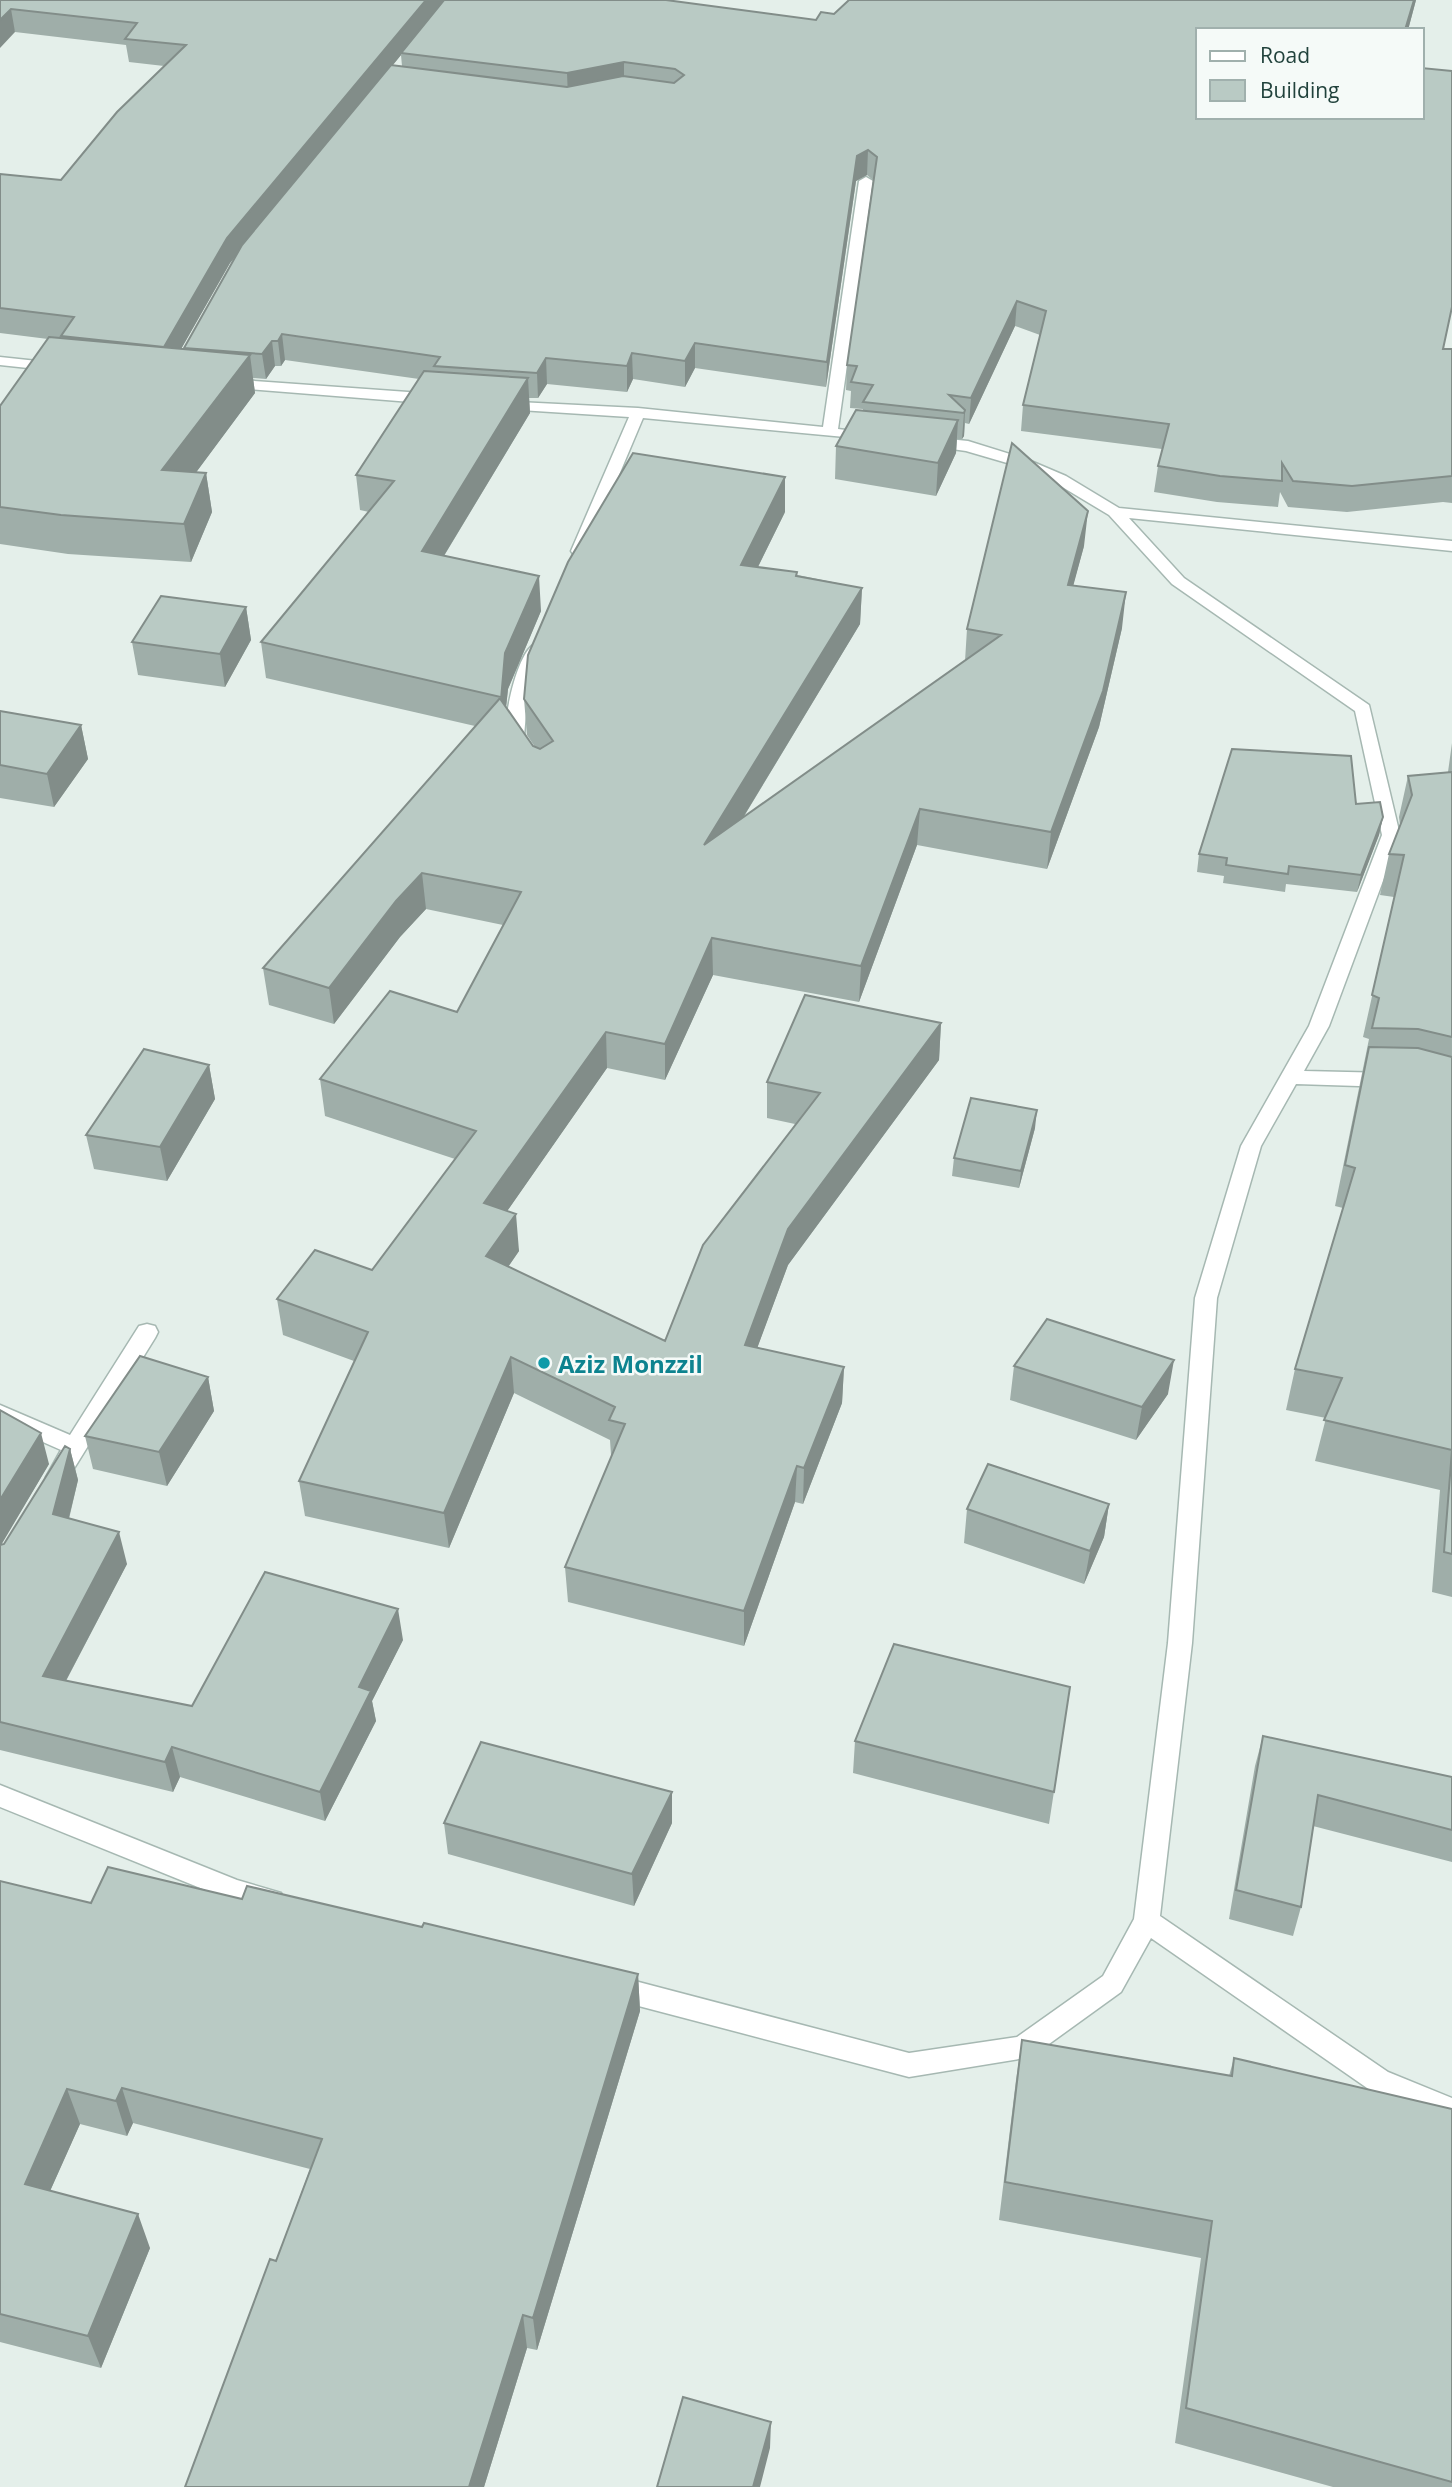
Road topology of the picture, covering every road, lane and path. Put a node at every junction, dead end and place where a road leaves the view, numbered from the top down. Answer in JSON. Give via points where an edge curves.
{"nodes":[{"id":1,"x":866,"y":181,"type":"dead end"},
{"id":2,"x":0,"y":361,"type":"edge"},
{"id":3,"x":72,"y":369,"type":"edge"},
{"id":4,"x":215,"y":383,"type":"edge"},
{"id":5,"x":447,"y":400,"type":"edge"},
{"id":6,"x":488,"y":402,"type":"edge"},
{"id":7,"x":638,"y":413,"type":"junction"},
{"id":8,"x":830,"y":433,"type":"junction"},
{"id":9,"x":885,"y":438,"type":"edge"},
{"id":10,"x":913,"y":441,"type":"edge"},
{"id":11,"x":1115,"y":512,"type":"junction"},
{"id":12,"x":1452,"y":545,"type":"edge"},
{"id":13,"x":573,"y":564,"type":"edge"},
{"id":14,"x":546,"y":627,"type":"edge"},
{"id":15,"x":536,"y":767,"type":"edge"},
{"id":16,"x":1291,"y":1077,"type":"junction"},
{"id":17,"x":1408,"y":1080,"type":"edge"},
{"id":18,"x":147,"y":1332,"type":"dead end"},
{"id":19,"x":0,"y":1414,"type":"edge"},
{"id":20,"x":75,"y":1446,"type":"junction"},
{"id":21,"x":49,"y":1490,"type":"edge"},
{"id":22,"x":0,"y":1796,"type":"edge"},
{"id":23,"x":302,"y":1908,"type":"edge"},
{"id":24,"x":1147,"y":1921,"type":"junction"},
{"id":25,"x":586,"y":1980,"type":"edge"},
{"id":26,"x":1452,"y":2110,"type":"edge"}],
"edges":[{"from":1,"to":8,"type":"street"},
{"from":2,"to":3,"type":"street","via":[[31,370]]},
{"from":4,"to":5,"type":"street"},
{"from":6,"to":7,"type":"street"},
{"from":7,"to":8,"type":"street"},
{"from":7,"to":13,"type":"street"},
{"from":8,"to":9,"type":"street"},
{"from":10,"to":11,"type":"street","via":[[968,446],[1020,462],[1060,479]]},
{"from":11,"to":12,"type":"street"},
{"from":11,"to":16,"type":"street","via":[[1178,581],[1363,709],[1391,835],[1320,1026]]},
{"from":14,"to":15,"type":"street","via":[[519,690],[515,736]]},
{"from":16,"to":17,"type":"street"},
{"from":16,"to":24,"type":"street","via":[[1251,1146],[1206,1298],[1180,1643]]},
{"from":18,"to":20,"type":"street"},
{"from":19,"to":20,"type":"street"},
{"from":20,"to":21,"type":"street"},
{"from":22,"to":23,"type":"street","via":[[235,1891]]},
{"from":24,"to":25,"type":"street","via":[[1112,1984],[1022,2048],[909,2065]]},
{"from":24,"to":26,"type":"street","via":[[1380,2081]]}]}
